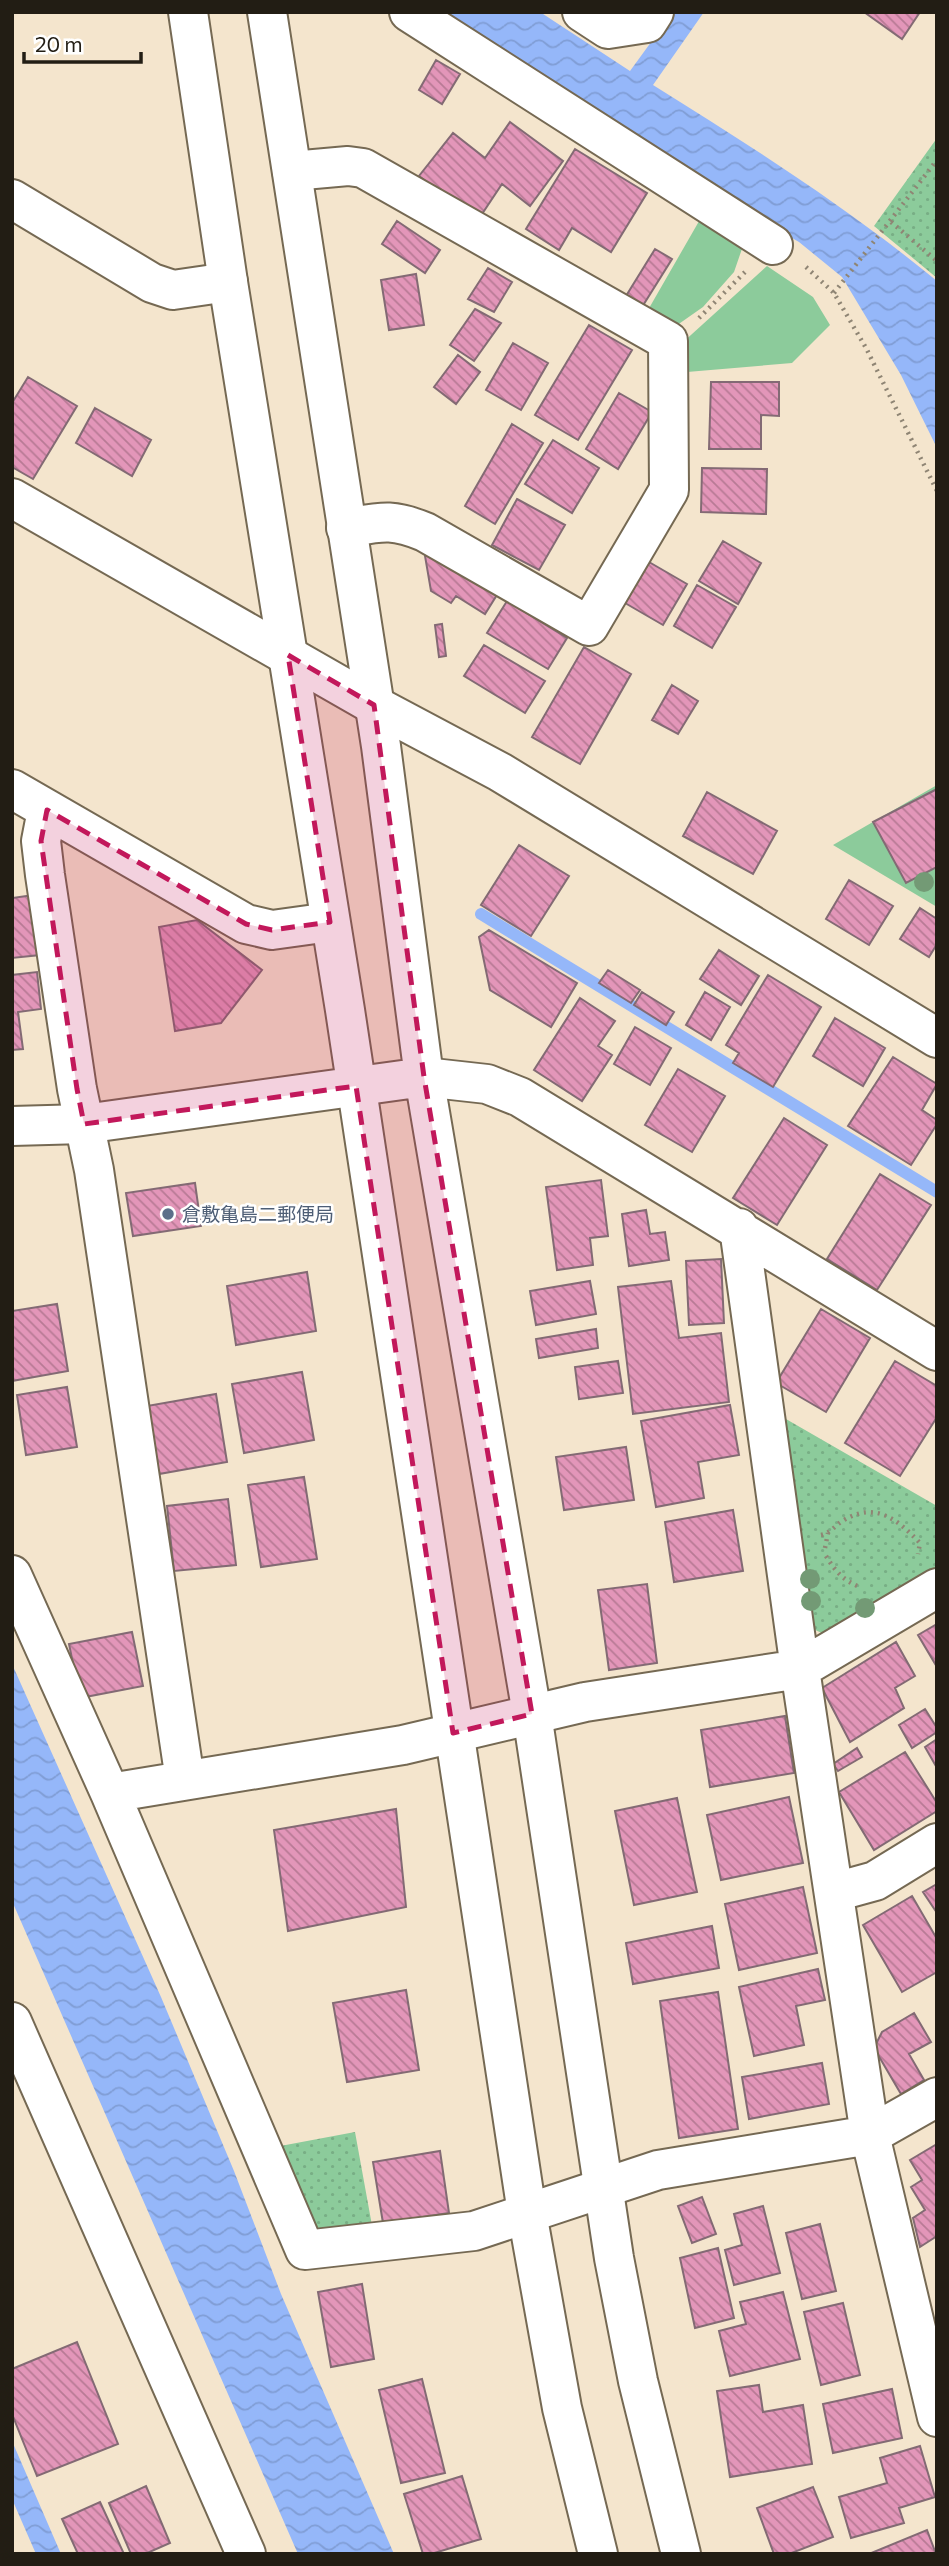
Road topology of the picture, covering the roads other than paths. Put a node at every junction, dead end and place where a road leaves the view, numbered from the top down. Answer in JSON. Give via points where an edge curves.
{"nodes":[{"id":1,"x":188,"y":12,"type":"edge"},
{"id":2,"x":267,"y":12,"type":"edge"},
{"id":3,"x":409,"y":12,"type":"edge"},
{"id":4,"x":582,"y":12,"type":"edge"},
{"id":5,"x":654,"y":12,"type":"edge"},
{"id":6,"x":292,"y":171,"type":"junction"},
{"id":7,"x":12,"y":199,"type":"edge"},
{"id":8,"x":773,"y":245,"type":"road end"},
{"id":9,"x":228,"y":282,"type":"junction"},
{"id":10,"x":12,"y":498,"type":"edge"},
{"id":11,"x":346,"y":528,"type":"junction"},
{"id":12,"x":288,"y":654,"type":"junction"},
{"id":13,"x":374,"y":705,"type":"junction"},
{"id":14,"x":12,"y":789,"type":"edge"},
{"id":15,"x":47,"y":810,"type":"junction"},
{"id":16,"x":28,"y":876,"type":"edge"},
{"id":17,"x":330,"y":922,"type":"junction"},
{"id":18,"x":937,"y":1038,"type":"edge"},
{"id":19,"x":424,"y":1077,"type":"junction"},
{"id":20,"x":356,"y":1086,"type":"junction"},
{"id":21,"x":84,"y":1124,"type":"junction"},
{"id":22,"x":12,"y":1126,"type":"edge"},
{"id":23,"x":739,"y":1228,"type":"junction"},
{"id":24,"x":937,"y":1351,"type":"edge"},
{"id":25,"x":12,"y":1575,"type":"edge"},
{"id":26,"x":926,"y":1576,"type":"edge"},
{"id":27,"x":800,"y":1669,"type":"junction"},
{"id":28,"x":533,"y":1714,"type":"junction"},
{"id":29,"x":453,"y":1733,"type":"junction"},
{"id":30,"x":185,"y":1780,"type":"junction"},
{"id":31,"x":110,"y":1793,"type":"junction"},
{"id":32,"x":937,"y":1843,"type":"edge"},
{"id":33,"x":835,"y":1892,"type":"junction"},
{"id":34,"x":12,"y":2022,"type":"edge"},
{"id":35,"x":937,"y":2097,"type":"edge"},
{"id":36,"x":870,"y":2135,"type":"junction"},
{"id":37,"x":605,"y":2188,"type":"junction"},
{"id":38,"x":527,"y":2213,"type":"junction"},
{"id":39,"x":931,"y":2365,"type":"edge"},
{"id":40,"x":937,"y":2417,"type":"edge"},
{"id":41,"x":246,"y":2554,"type":"edge"},
{"id":42,"x":598,"y":2554,"type":"edge"},
{"id":43,"x":681,"y":2554,"type":"edge"}],
"edges":[{"from":1,"to":9,"type":"street"},
{"from":2,"to":6,"type":"street"},
{"from":3,"to":8,"type":"street"},
{"from":4,"to":5,"type":"street","via":[[608,29],[647,23]]},
{"from":6,"to":11,"type":"street"},
{"from":6,"to":11,"type":"street","via":[[363,168],[668,341],[669,490],[589,626],[401,522]]},
{"from":7,"to":9,"type":"street","via":[[152,283],[173,290]]},
{"from":9,"to":12,"type":"street"},
{"from":10,"to":12,"type":"street"},
{"from":11,"to":13,"type":"street"},
{"from":12,"to":13,"type":"street"},
{"from":12,"to":17,"type":"street"},
{"from":13,"to":18,"type":"street","via":[[500,772]]},
{"from":13,"to":19,"type":"street"},
{"from":14,"to":15,"type":"street"},
{"from":15,"to":16,"type":"street"},
{"from":15,"to":17,"type":"street","via":[[246,924],[272,930]]},
{"from":16,"to":21,"type":"street"},
{"from":17,"to":20,"type":"street"},
{"from":19,"to":20,"type":"street"},
{"from":19,"to":23,"type":"street","via":[[487,1084],[520,1097]]},
{"from":19,"to":28,"type":"street"},
{"from":20,"to":21,"type":"street"},
{"from":20,"to":29,"type":"street"},
{"from":21,"to":22,"type":"street"},
{"from":21,"to":30,"type":"street"},
{"from":23,"to":24,"type":"street"},
{"from":23,"to":27,"type":"street"},
{"from":25,"to":31,"type":"street"},
{"from":26,"to":27,"type":"street"},
{"from":27,"to":28,"type":"street"},
{"from":27,"to":33,"type":"street"},
{"from":28,"to":29,"type":"street"},
{"from":28,"to":37,"type":"street"},
{"from":29,"to":30,"type":"street"},
{"from":29,"to":38,"type":"street"},
{"from":30,"to":31,"type":"street"},
{"from":31,"to":38,"type":"street","via":[[305,2250],[474,2231]]},
{"from":32,"to":33,"type":"street","via":[[875,1881]]},
{"from":33,"to":36,"type":"street"},
{"from":34,"to":41,"type":"street"},
{"from":35,"to":36,"type":"street"},
{"from":36,"to":37,"type":"street","via":[[658,2170]]},
{"from":36,"to":39,"type":"street"},
{"from":37,"to":38,"type":"street"},
{"from":37,"to":43,"type":"street","via":[[638,2382]]},
{"from":38,"to":42,"type":"street","via":[[562,2408]]},
{"from":39,"to":40,"type":"street"}]}
